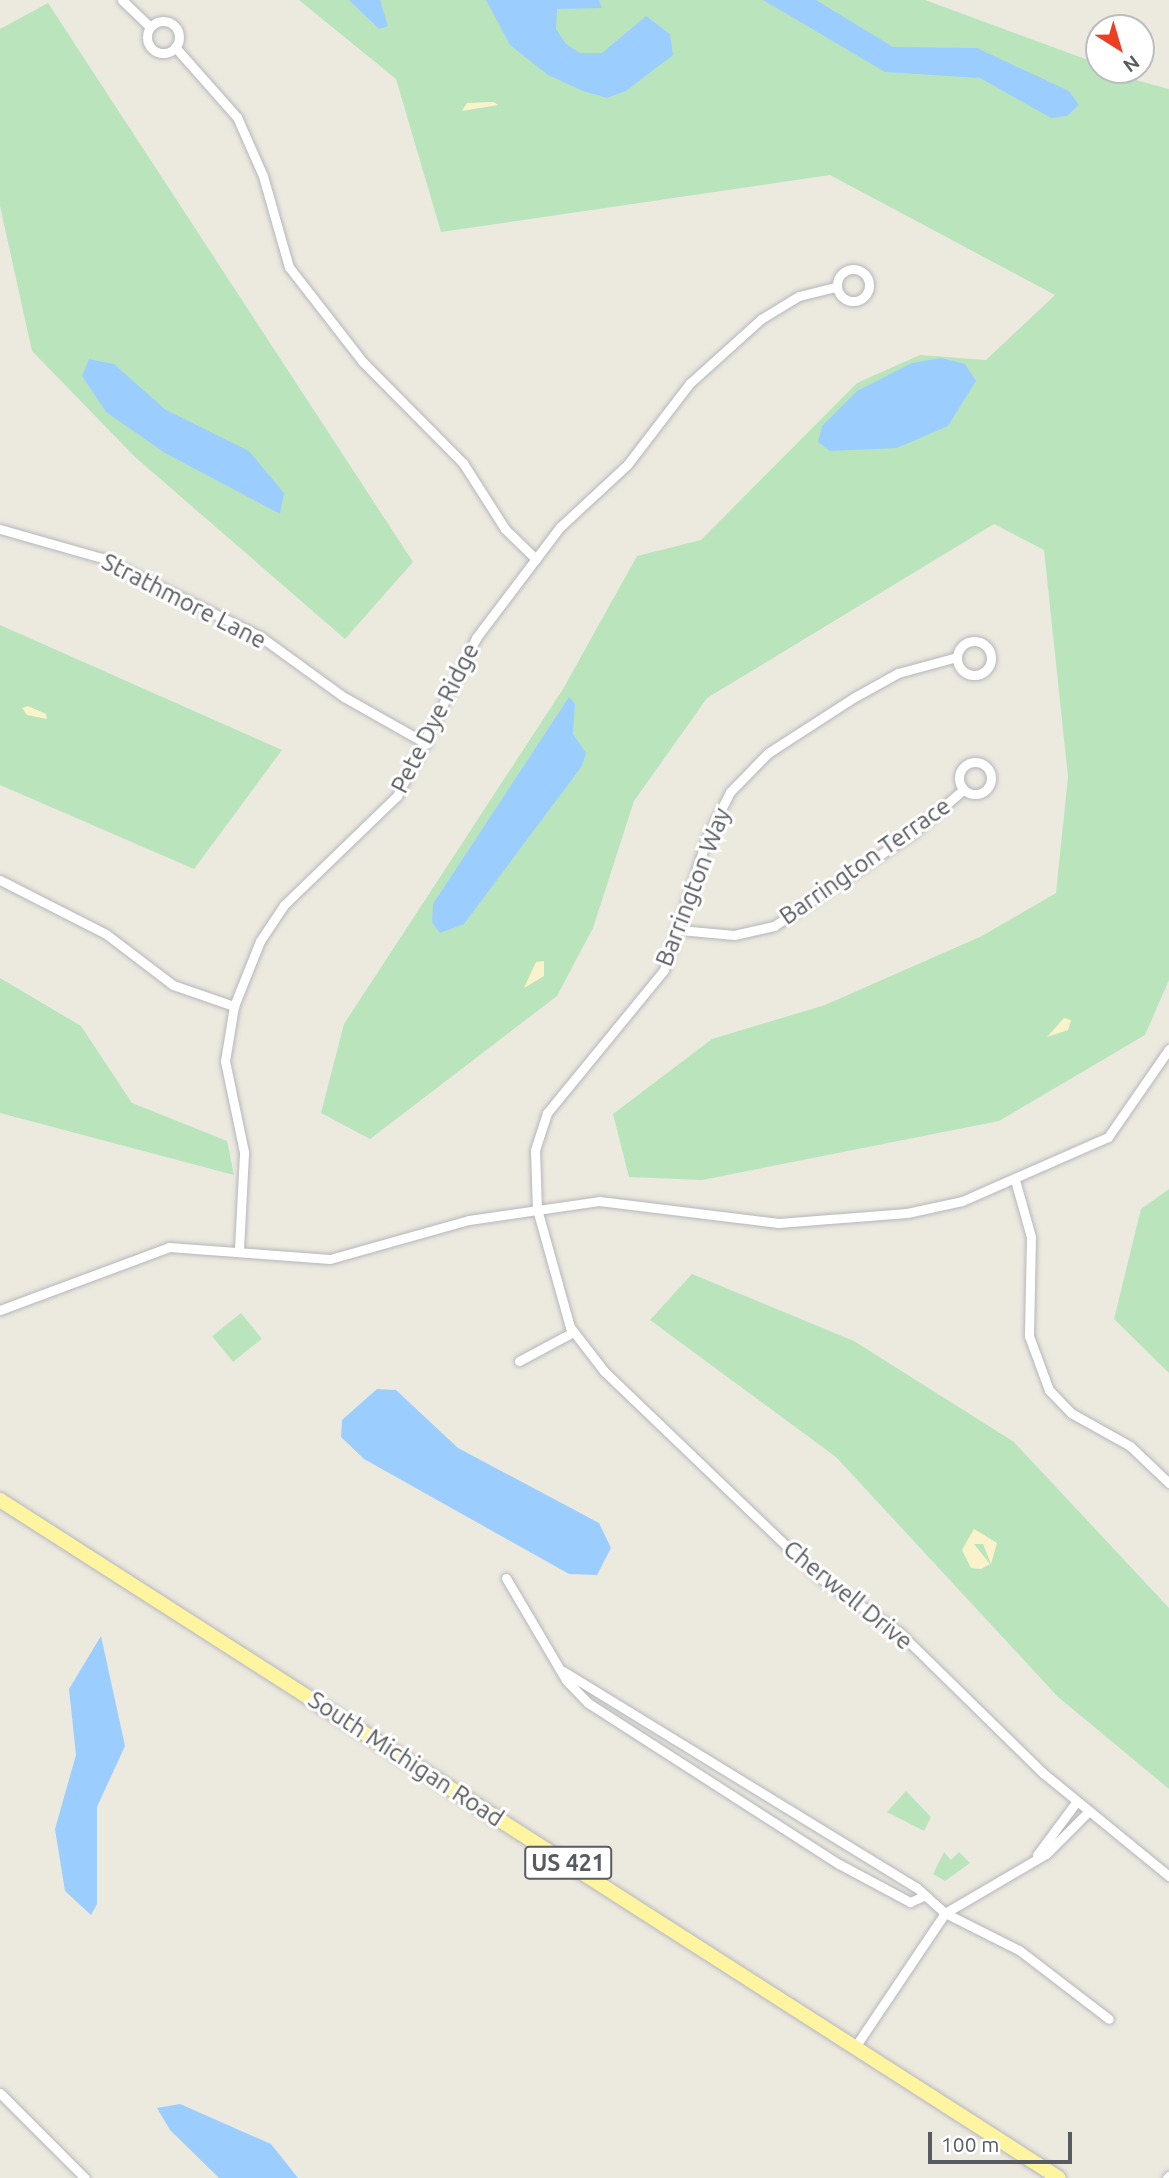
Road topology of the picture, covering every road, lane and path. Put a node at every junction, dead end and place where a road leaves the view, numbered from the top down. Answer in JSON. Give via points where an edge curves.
{"nodes":[{"id":1,"x":122,"y":0,"type":"edge"},
{"id":2,"x":150,"y":27,"type":"junction"},
{"id":3,"x":175,"y":47,"type":"junction"},
{"id":4,"x":836,"y":287,"type":"dead end"},
{"id":5,"x":0,"y":529,"type":"edge"},
{"id":6,"x":536,"y":559,"type":"junction"},
{"id":7,"x":957,"y":657,"type":"dead end"},
{"id":8,"x":427,"y":744,"type":"junction"},
{"id":9,"x":964,"y":789,"type":"dead end"},
{"id":10,"x":0,"y":880,"type":"edge"},
{"id":11,"x":681,"y":930,"type":"junction"},
{"id":12,"x":234,"y":1006,"type":"junction"},
{"id":13,"x":1169,"y":1049,"type":"edge"},
{"id":14,"x":1015,"y":1180,"type":"junction"},
{"id":15,"x":537,"y":1209,"type":"junction"},
{"id":16,"x":239,"y":1249,"type":"junction"},
{"id":17,"x":0,"y":1310,"type":"edge"},
{"id":18,"x":573,"y":1332,"type":"junction"},
{"id":19,"x":519,"y":1362,"type":"dead end"},
{"id":20,"x":1169,"y":1483,"type":"edge"},
{"id":21,"x":0,"y":1500,"type":"edge"},
{"id":22,"x":506,"y":1578,"type":"dead end"},
{"id":23,"x":563,"y":1671,"type":"junction"},
{"id":24,"x":649,"y":1721,"type":"junction"},
{"id":25,"x":640,"y":1738,"type":"junction"},
{"id":26,"x":1077,"y":1801,"type":"junction"},
{"id":27,"x":783,"y":1806,"type":"junction"},
{"id":28,"x":1089,"y":1811,"type":"junction"},
{"id":29,"x":773,"y":1821,"type":"junction"},
{"id":30,"x":1037,"y":1855,"type":"junction"},
{"id":31,"x":1169,"y":1876,"type":"edge"},
{"id":32,"x":921,"y":1897,"type":"junction"},
{"id":33,"x":946,"y":1913,"type":"junction"},
{"id":34,"x":1109,"y":2020,"type":"dead end"},
{"id":35,"x":855,"y":2047,"type":"junction"},
{"id":36,"x":0,"y":2093,"type":"edge"},
{"id":37,"x":85,"y":2178,"type":"edge"},
{"id":38,"x":1059,"y":2178,"type":"edge"}],
"edges":[{"from":1,"to":2,"type":"street"},
{"from":2,"to":3,"type":"street","via":[[174,26]]},
{"from":2,"to":3,"type":"street","via":[[146,37],[153,51]]},
{"from":3,"to":6,"type":"street","via":[[237,117],[263,176],[289,267],[363,362],[463,463],[505,529]]},
{"from":4,"to":6,"type":"street","name":"Pete Dye Ridge","via":[[799,296],[761,319],[690,383],[627,465],[560,527]]},
{"from":5,"to":8,"type":"street","name":"Strathmore Lane","via":[[102,558],[261,637],[337,693]]},
{"from":6,"to":8,"type":"street","name":"Pete Dye Ridge","via":[[476,638]]},
{"from":7,"to":11,"type":"street","name":"Barrington Way","via":[[898,673],[864,691],[751,768],[708,835]]},
{"from":8,"to":12,"type":"street","name":"Pete Dye Ridge","via":[[397,796],[284,905],[260,941]]},
{"from":9,"to":11,"type":"street","name":"Barrington Terrace","via":[[913,833],[774,926],[734,935]]},
{"from":10,"to":12,"type":"street","via":[[106,934],[173,985]]},
{"from":11,"to":15,"type":"street","name":"Barrington Way","via":[[664,970],[547,1113],[535,1150]]},
{"from":12,"to":16,"type":"street","name":"Pete Dye Ridge","via":[[225,1061],[244,1152]]},
{"from":13,"to":14,"type":"street","via":[[1108,1137]]},
{"from":14,"to":15,"type":"street","via":[[940,1206],[836,1220],[779,1223],[599,1201]]},
{"from":14,"to":20,"type":"street","via":[[1031,1237],[1029,1336],[1049,1390],[1071,1413],[1130,1446]]},
{"from":15,"to":16,"type":"street","via":[[469,1220],[347,1257],[273,1257]]},
{"from":15,"to":18,"type":"street","name":"Cherwell Drive"},
{"from":16,"to":17,"type":"street","via":[[154,1250]]},
{"from":18,"to":19,"type":"street"},
{"from":18,"to":26,"type":"street","name":"Cherwell Drive","via":[[604,1371],[818,1577],[899,1632]]},
{"from":21,"to":35,"type":"main road","name":"South Michigan Road","number":"US 421"},
{"from":22,"to":23,"type":"street"},
{"from":23,"to":24,"type":"street"},
{"from":23,"to":25,"type":"street","via":[[576,1693]]},
{"from":24,"to":25,"type":"street"},
{"from":24,"to":27,"type":"street"},
{"from":25,"to":29,"type":"street"},
{"from":26,"to":28,"type":"street","name":"Cherwell Drive"},
{"from":26,"to":30,"type":"street"},
{"from":27,"to":29,"type":"street"},
{"from":27,"to":32,"type":"street","via":[[916,1887]]},
{"from":28,"to":30,"type":"street","via":[[1060,1843]]},
{"from":28,"to":31,"type":"street","name":"Cherwell Drive"},
{"from":29,"to":32,"type":"street","via":[[910,1902]]},
{"from":30,"to":33,"type":"street"},
{"from":32,"to":33,"type":"street"},
{"from":33,"to":34,"type":"street","via":[[1019,1950]]},
{"from":33,"to":35,"type":"street"},
{"from":35,"to":38,"type":"main road","name":"South Michigan Road","number":"US 421"},
{"from":36,"to":37,"type":"street"}]}
